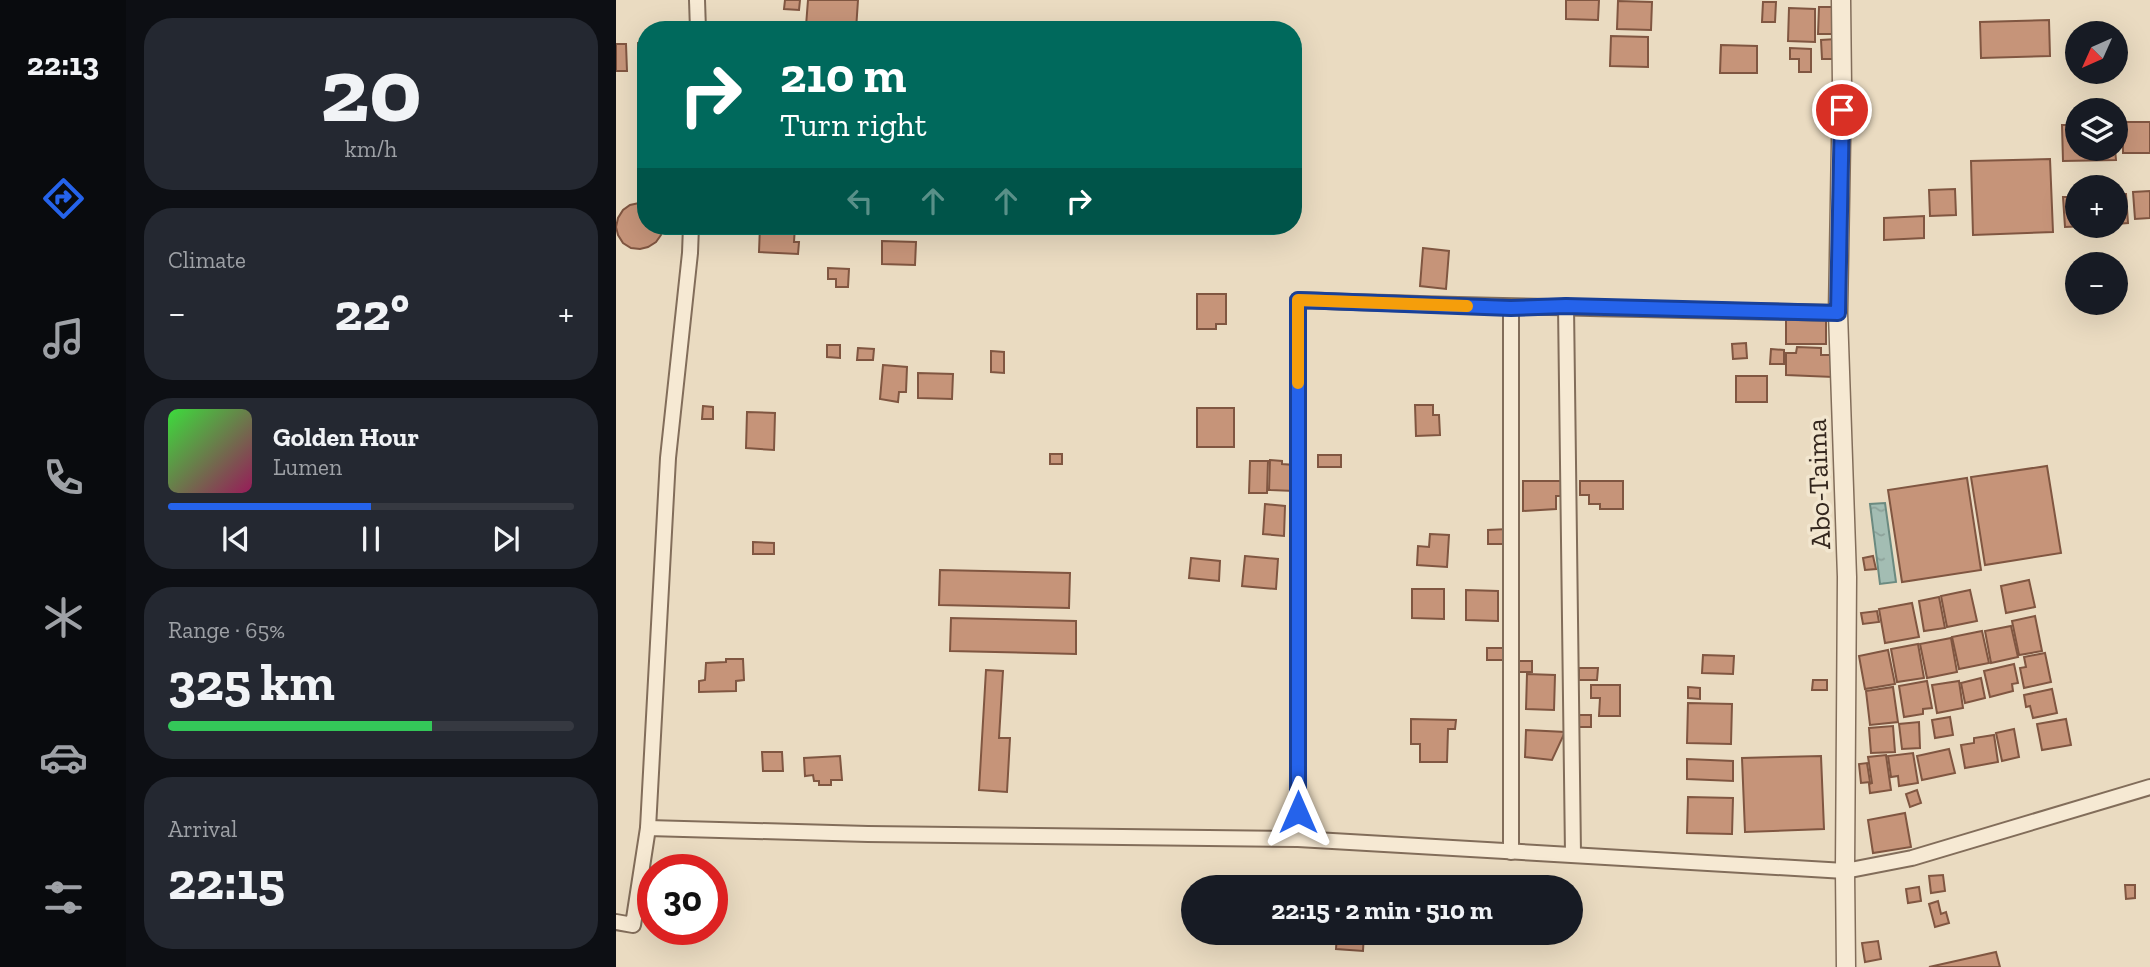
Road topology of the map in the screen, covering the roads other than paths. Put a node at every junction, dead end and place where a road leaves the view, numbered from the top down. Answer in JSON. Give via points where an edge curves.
{"nodes":[{"id":1,"x":697,"y":0,"type":"edge"},
{"id":2,"x":1841,"y":0,"type":"edge"},
{"id":3,"x":698,"y":21,"type":"edge"},
{"id":4,"x":691,"y":235,"type":"edge"},
{"id":5,"x":1566,"y":306,"type":"junction"},
{"id":6,"x":1511,"y":308,"type":"junction"},
{"id":7,"x":1838,"y":313,"type":"junction"},
{"id":8,"x":2150,"y":788,"type":"edge"},
{"id":9,"x":649,"y":828,"type":"junction"},
{"id":10,"x":1298,"y":839,"type":"junction"},
{"id":11,"x":1511,"y":852,"type":"junction"},
{"id":12,"x":1573,"y":854,"type":"junction"},
{"id":13,"x":1845,"y":871,"type":"junction"},
{"id":14,"x":616,"y":922,"type":"edge"},
{"id":15,"x":1846,"y":967,"type":"edge"}],
"edges":[{"from":1,"to":3,"type":"street"},
{"from":2,"to":7,"type":"street","name":"Abo-Taima"},
{"from":4,"to":9,"type":"street","via":[[668,458]]},
{"from":5,"to":6,"type":"street"},
{"from":5,"to":7,"type":"street"},
{"from":5,"to":12,"type":"street"},
{"from":6,"to":10,"type":"street","via":[[1298,300]]},
{"from":6,"to":11,"type":"street"},
{"from":7,"to":13,"type":"street","name":"Abo-Taima","via":[[1847,577]]},
{"from":8,"to":13,"type":"street","via":[[1912,858]]},
{"from":9,"to":10,"type":"street"},
{"from":9,"to":14,"type":"street","via":[[633,925]]},
{"from":10,"to":11,"type":"street"},
{"from":11,"to":12,"type":"street"},
{"from":12,"to":13,"type":"street"},
{"from":13,"to":15,"type":"street","name":"Abo-Taima"}]}
